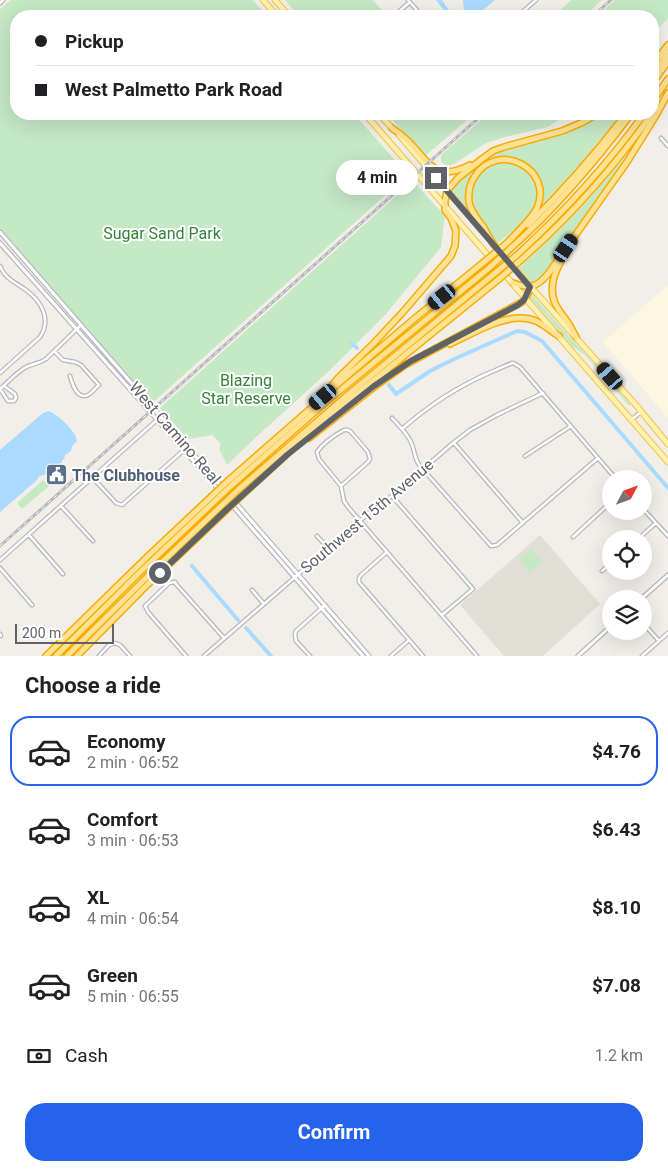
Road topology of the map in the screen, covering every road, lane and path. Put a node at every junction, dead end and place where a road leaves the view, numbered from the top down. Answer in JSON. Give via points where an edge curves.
{"nodes":[{"id":1,"x":3,"y":0,"type":"edge"},
{"id":2,"x":263,"y":0,"type":"edge"},
{"id":3,"x":275,"y":0,"type":"edge"},
{"id":4,"x":536,"y":0,"type":"edge"},
{"id":5,"x":409,"y":1,"type":"edge"},
{"id":6,"x":0,"y":3,"type":"edge"},
{"id":7,"x":272,"y":10,"type":"edge"},
{"id":8,"x":284,"y":10,"type":"edge"},
{"id":9,"x":400,"y":10,"type":"edge"},
{"id":10,"x":525,"y":10,"type":"edge"},
{"id":11,"x":668,"y":45,"type":"edge"},
{"id":12,"x":668,"y":54,"type":"edge"},
{"id":13,"x":659,"y":57,"type":"edge"},
{"id":14,"x":668,"y":61,"type":"edge"},
{"id":15,"x":659,"y":67,"type":"edge"},
{"id":16,"x":659,"y":74,"type":"edge"},
{"id":17,"x":668,"y":79,"type":"edge"},
{"id":18,"x":659,"y":92,"type":"edge"},
{"id":19,"x":668,"y":92,"type":"edge"},
{"id":20,"x":659,"y":105,"type":"edge"},
{"id":21,"x":659,"y":109,"type":"edge"},
{"id":22,"x":370,"y":120,"type":"edge"},
{"id":23,"x":385,"y":120,"type":"edge"},
{"id":24,"x":586,"y":120,"type":"edge"},
{"id":25,"x":621,"y":120,"type":"edge"},
{"id":26,"x":626,"y":120,"type":"edge"},
{"id":27,"x":639,"y":120,"type":"edge"},
{"id":28,"x":648,"y":120,"type":"edge"},
{"id":29,"x":653,"y":120,"type":"edge"},
{"id":30,"x":392,"y":128,"type":"junction"},
{"id":31,"x":662,"y":138,"type":"dead end"},
{"id":32,"x":668,"y":146,"type":"edge"},
{"id":33,"x":482,"y":159,"type":"junction"},
{"id":34,"x":447,"y":191,"type":"junction"},
{"id":35,"x":444,"y":204,"type":"junction"},
{"id":36,"x":543,"y":210,"type":"junction"},
{"id":37,"x":582,"y":225,"type":"junction"},
{"id":38,"x":0,"y":232,"type":"edge"},
{"id":39,"x":517,"y":242,"type":"junction"},
{"id":40,"x":0,"y":243,"type":"edge"},
{"id":41,"x":506,"y":243,"type":"junction"},
{"id":42,"x":494,"y":245,"type":"junction"},
{"id":43,"x":519,"y":257,"type":"junction"},
{"id":44,"x":0,"y":266,"type":"edge"},
{"id":45,"x":513,"y":283,"type":"junction"},
{"id":46,"x":530,"y":287,"type":"junction"},
{"id":47,"x":526,"y":298,"type":"junction"},
{"id":48,"x":82,"y":325,"type":"junction"},
{"id":49,"x":76,"y":329,"type":"junction"},
{"id":50,"x":558,"y":336,"type":"junction"},
{"id":51,"x":576,"y":337,"type":"junction"},
{"id":52,"x":435,"y":348,"type":"junction"},
{"id":53,"x":54,"y":351,"type":"junction"},
{"id":54,"x":0,"y":373,"type":"edge"},
{"id":55,"x":70,"y":376,"type":"dead end"},
{"id":56,"x":4,"y":386,"type":"junction"},
{"id":57,"x":0,"y":389,"type":"edge"},
{"id":58,"x":543,"y":394,"type":"junction"},
{"id":59,"x":323,"y":397,"type":"junction"},
{"id":60,"x":641,"y":412,"type":"junction"},
{"id":61,"x":392,"y":418,"type":"dead end"},
{"id":62,"x":157,"y":420,"type":"junction"},
{"id":63,"x":632,"y":420,"type":"junction"},
{"id":64,"x":571,"y":426,"type":"junction"},
{"id":65,"x":402,"y":429,"type":"junction"},
{"id":66,"x":453,"y":443,"type":"junction"},
{"id":67,"x":668,"y":444,"type":"edge"},
{"id":68,"x":187,"y":447,"type":"junction"},
{"id":69,"x":184,"y":450,"type":"junction"},
{"id":70,"x":287,"y":455,"type":"junction"},
{"id":71,"x":525,"y":456,"type":"dead end"},
{"id":72,"x":598,"y":458,"type":"junction"},
{"id":73,"x":668,"y":462,"type":"edge"},
{"id":74,"x":423,"y":469,"type":"junction"},
{"id":75,"x":608,"y":470,"type":"edge"},
{"id":76,"x":92,"y":478,"type":"junction"},
{"id":77,"x":231,"y":482,"type":"junction"},
{"id":78,"x":341,"y":486,"type":"junction"},
{"id":79,"x":240,"y":493,"type":"junction"},
{"id":80,"x":392,"y":496,"type":"junction"},
{"id":81,"x":213,"y":499,"type":"junction"},
{"id":82,"x":61,"y":506,"type":"junction"},
{"id":83,"x":222,"y":509,"type":"junction"},
{"id":84,"x":602,"y":510,"type":"edge"},
{"id":85,"x":652,"y":519,"type":"edge"},
{"id":86,"x":360,"y":521,"type":"junction"},
{"id":87,"x":523,"y":523,"type":"junction"},
{"id":88,"x":656,"y":523,"type":"junction"},
{"id":89,"x":648,"y":530,"type":"edge"},
{"id":90,"x":28,"y":535,"type":"junction"},
{"id":91,"x":318,"y":536,"type":"dead end"},
{"id":92,"x":668,"y":536,"type":"edge"},
{"id":93,"x":573,"y":537,"type":"dead end"},
{"id":94,"x":93,"y":541,"type":"dead end"},
{"id":95,"x":328,"y":548,"type":"junction"},
{"id":96,"x":387,"y":552,"type":"junction"},
{"id":97,"x":0,"y":560,"type":"edge"},
{"id":98,"x":0,"y":568,"type":"edge"},
{"id":99,"x":63,"y":574,"type":"dead end"},
{"id":100,"x":298,"y":574,"type":"junction"},
{"id":101,"x":668,"y":575,"type":"edge"},
{"id":102,"x":294,"y":577,"type":"junction"},
{"id":103,"x":252,"y":590,"type":"dead end"},
{"id":104,"x":651,"y":590,"type":"edge"},
{"id":105,"x":264,"y":604,"type":"junction"},
{"id":106,"x":32,"y":605,"type":"dead end"},
{"id":107,"x":325,"y":605,"type":"junction"},
{"id":108,"x":321,"y":608,"type":"junction"},
{"id":109,"x":442,"y":616,"type":"junction"},
{"id":110,"x":652,"y":633,"type":"edge"},
{"id":111,"x":668,"y":633,"type":"edge"},
{"id":112,"x":602,"y":634,"type":"edge"},
{"id":113,"x":224,"y":638,"type":"junction"},
{"id":114,"x":409,"y":640,"type":"junction"},
{"id":115,"x":659,"y":641,"type":"junction"},
{"id":116,"x":46,"y":656,"type":"edge"},
{"id":117,"x":56,"y":656,"type":"edge"},
{"id":118,"x":67,"y":656,"type":"edge"},
{"id":119,"x":77,"y":656,"type":"edge"},
{"id":120,"x":99,"y":656,"type":"edge"},
{"id":121,"x":130,"y":656,"type":"edge"},
{"id":122,"x":186,"y":656,"type":"edge"},
{"id":123,"x":204,"y":656,"type":"edge"},
{"id":124,"x":310,"y":656,"type":"edge"},
{"id":125,"x":363,"y":656,"type":"edge"},
{"id":126,"x":369,"y":656,"type":"edge"},
{"id":127,"x":391,"y":656,"type":"edge"},
{"id":128,"x":423,"y":656,"type":"edge"},
{"id":129,"x":477,"y":656,"type":"edge"},
{"id":130,"x":578,"y":656,"type":"edge"},
{"id":131,"x":642,"y":656,"type":"edge"}],
"edges":[{"from":1,"to":6,"type":"street"},
{"from":2,"to":7,"type":"main road"},
{"from":3,"to":8,"type":"main road"},
{"from":4,"to":10,"type":"street"},
{"from":5,"to":9,"type":"street"},
{"from":11,"to":13,"type":"highway"},
{"from":12,"to":15,"type":"highway"},
{"from":14,"to":16,"type":"highway"},
{"from":17,"to":18,"type":"highway"},
{"from":19,"to":20,"type":"highway"},
{"from":19,"to":21,"type":"highway"},
{"from":22,"to":35,"type":"main road"},
{"from":23,"to":30,"type":"main road"},
{"from":24,"to":33,"type":"highway","via":[[499,149]]},
{"from":25,"to":36,"type":"highway"},
{"from":26,"to":39,"type":"highway","via":[[575,183]]},
{"from":27,"to":43,"type":"highway","via":[[584,188]]},
{"from":28,"to":43,"type":"highway","via":[[584,198],[550,233]]},
{"from":29,"to":37,"type":"highway"},
{"from":30,"to":33,"type":"highway","via":[[430,166],[439,170],[458,170]]},
{"from":30,"to":34,"type":"main road"},
{"from":31,"to":32,"type":"street"},
{"from":33,"to":34,"type":"highway"},
{"from":34,"to":35,"type":"highway"},
{"from":34,"to":42,"type":"main road"},
{"from":35,"to":45,"type":"main road"},
{"from":35,"to":59,"type":"highway","via":[[456,231],[451,256]]},
{"from":36,"to":39,"type":"highway"},
{"from":36,"to":41,"type":"highway"},
{"from":37,"to":46,"type":"highway","via":[[543,280]]},
{"from":37,"to":51,"type":"highway","via":[[557,268],[552,287],[557,308]]},
{"from":38,"to":48,"type":"street","name":"West Camino Real"},
{"from":39,"to":77,"type":"highway","bridge":true},
{"from":40,"to":49,"type":"street","name":"West Camino Real"},
{"from":41,"to":42,"type":"highway","via":[[535,211],[540,193],[528,168],[516,161],[502,160],[488,163],[479,171],[469,194],[473,214]]},
{"from":41,"to":59,"type":"highway","bridge":true},
{"from":42,"to":46,"type":"main road"},
{"from":43,"to":70,"type":"highway","bridge":true,"via":[[499,279],[355,395]]},
{"from":43,"to":79,"type":"highway","bridge":true,"via":[[350,393]]},
{"from":44,"to":54,"type":"street","via":[[8,278],[39,303],[46,318],[40,337]]},
{"from":45,"to":46,"type":"highway"},
{"from":45,"to":47,"type":"main road"},
{"from":46,"to":47,"type":"highway"},
{"from":46,"to":51,"type":"main road"},
{"from":47,"to":50,"type":"main road"},
{"from":47,"to":52,"type":"highway","via":[[514,308]]},
{"from":48,"to":49,"type":"street"},
{"from":48,"to":68,"type":"street","name":"West Camino Real"},
{"from":49,"to":53,"type":"street"},
{"from":49,"to":62,"type":"street","name":"West Camino Real"},
{"from":50,"to":52,"type":"highway","via":[[536,321],[512,318]]},
{"from":50,"to":63,"type":"main road"},
{"from":51,"to":60,"type":"main road"},
{"from":52,"to":70,"type":"highway","via":[[391,374]]},
{"from":53,"to":55,"type":"street","via":[[63,360],[81,365],[98,385],[88,395],[82,396],[72,385]]},
{"from":53,"to":56,"type":"street","via":[[43,361],[25,368]]},
{"from":56,"to":57,"type":"street"},
{"from":56,"to":57,"type":"street","via":[[15,394],[14,400],[8,402]]},
{"from":58,"to":64,"type":"street"},
{"from":58,"to":65,"type":"street","via":[[520,367],[510,364],[431,405]]},
{"from":58,"to":66,"type":"street","name":"Southwest 15th Avenue","via":[[492,417]]},
{"from":59,"to":77,"type":"highway"},
{"from":60,"to":63,"type":"street"},
{"from":60,"to":67,"type":"main road"},
{"from":61,"to":65,"type":"street"},
{"from":62,"to":69,"type":"street","name":"West Camino Real"},
{"from":62,"to":76,"type":"street"},
{"from":63,"to":73,"type":"main road"},
{"from":64,"to":71,"type":"street"},
{"from":64,"to":72,"type":"street"},
{"from":65,"to":74,"type":"street"},
{"from":66,"to":74,"type":"street","name":"Southwest 15th Avenue"},
{"from":66,"to":87,"type":"street"},
{"from":68,"to":69,"type":"street"},
{"from":68,"to":100,"type":"street","name":"West Camino Real"},
{"from":69,"to":76,"type":"street","via":[[120,505]]},
{"from":69,"to":102,"type":"street","name":"West Camino Real"},
{"from":70,"to":79,"type":"highway"},
{"from":72,"to":75,"type":"street"},
{"from":72,"to":87,"type":"street"},
{"from":74,"to":80,"type":"street","name":"Southwest 15th Avenue"},
{"from":74,"to":87,"type":"street","via":[[488,544],[498,545]]},
{"from":76,"to":82,"type":"street"},
{"from":77,"to":81,"type":"highway","bridge":true},
{"from":78,"to":78,"type":"street","via":[[370,459],[368,452],[348,430],[341,431],[317,452]]},
{"from":78,"to":86,"type":"street","via":[[345,504]]},
{"from":79,"to":83,"type":"highway","bridge":true},
{"from":80,"to":86,"type":"street","name":"Southwest 15th Avenue"},
{"from":80,"to":109,"type":"street","via":[[473,589]]},
{"from":81,"to":116,"type":"highway","via":[[152,552]]},
{"from":81,"to":117,"type":"highway"},
{"from":82,"to":90,"type":"street"},
{"from":82,"to":94,"type":"street"},
{"from":83,"to":118,"type":"highway","via":[[155,569]]},
{"from":83,"to":119,"type":"highway"},
{"from":84,"to":93,"type":"street"},
{"from":85,"to":88,"type":"street"},
{"from":86,"to":95,"type":"street","name":"Southwest 15th Avenue"},
{"from":86,"to":96,"type":"street"},
{"from":88,"to":89,"type":"street"},
{"from":88,"to":92,"type":"street"},
{"from":90,"to":97,"type":"street"},
{"from":90,"to":99,"type":"street"},
{"from":91,"to":95,"type":"street"},
{"from":95,"to":100,"type":"street","name":"Southwest 15th Avenue"},
{"from":96,"to":109,"type":"street"},
{"from":96,"to":114,"type":"street","via":[[361,575],[359,582]]},
{"from":98,"to":106,"type":"street"},
{"from":100,"to":102,"type":"street","name":"Southwest 15th Avenue"},
{"from":100,"to":107,"type":"street","name":"West Camino Real"},
{"from":101,"to":104,"type":"street"},
{"from":102,"to":105,"type":"street","name":"Southwest 15th Avenue"},
{"from":102,"to":108,"type":"street","name":"West Camino Real"},
{"from":103,"to":105,"type":"street"},
{"from":105,"to":113,"type":"street","name":"Southwest 15th Avenue"},
{"from":107,"to":108,"type":"street"},
{"from":107,"to":126,"type":"street","name":"West Camino Real"},
{"from":108,"to":124,"type":"street","via":[[296,631],[296,641]]},
{"from":108,"to":125,"type":"street","name":"West Camino Real"},
{"from":109,"to":129,"type":"street"},
{"from":110,"to":115,"type":"street"},
{"from":111,"to":115,"type":"street"},
{"from":112,"to":130,"type":"street"},
{"from":113,"to":122,"type":"street","via":[[176,584],[169,583],[145,606]]},
{"from":113,"to":123,"type":"street","name":"Southwest 15th Avenue"},
{"from":114,"to":127,"type":"street"},
{"from":114,"to":128,"type":"street"},
{"from":115,"to":131,"type":"street"},
{"from":120,"to":121,"type":"street","via":[[115,643]]}]}
